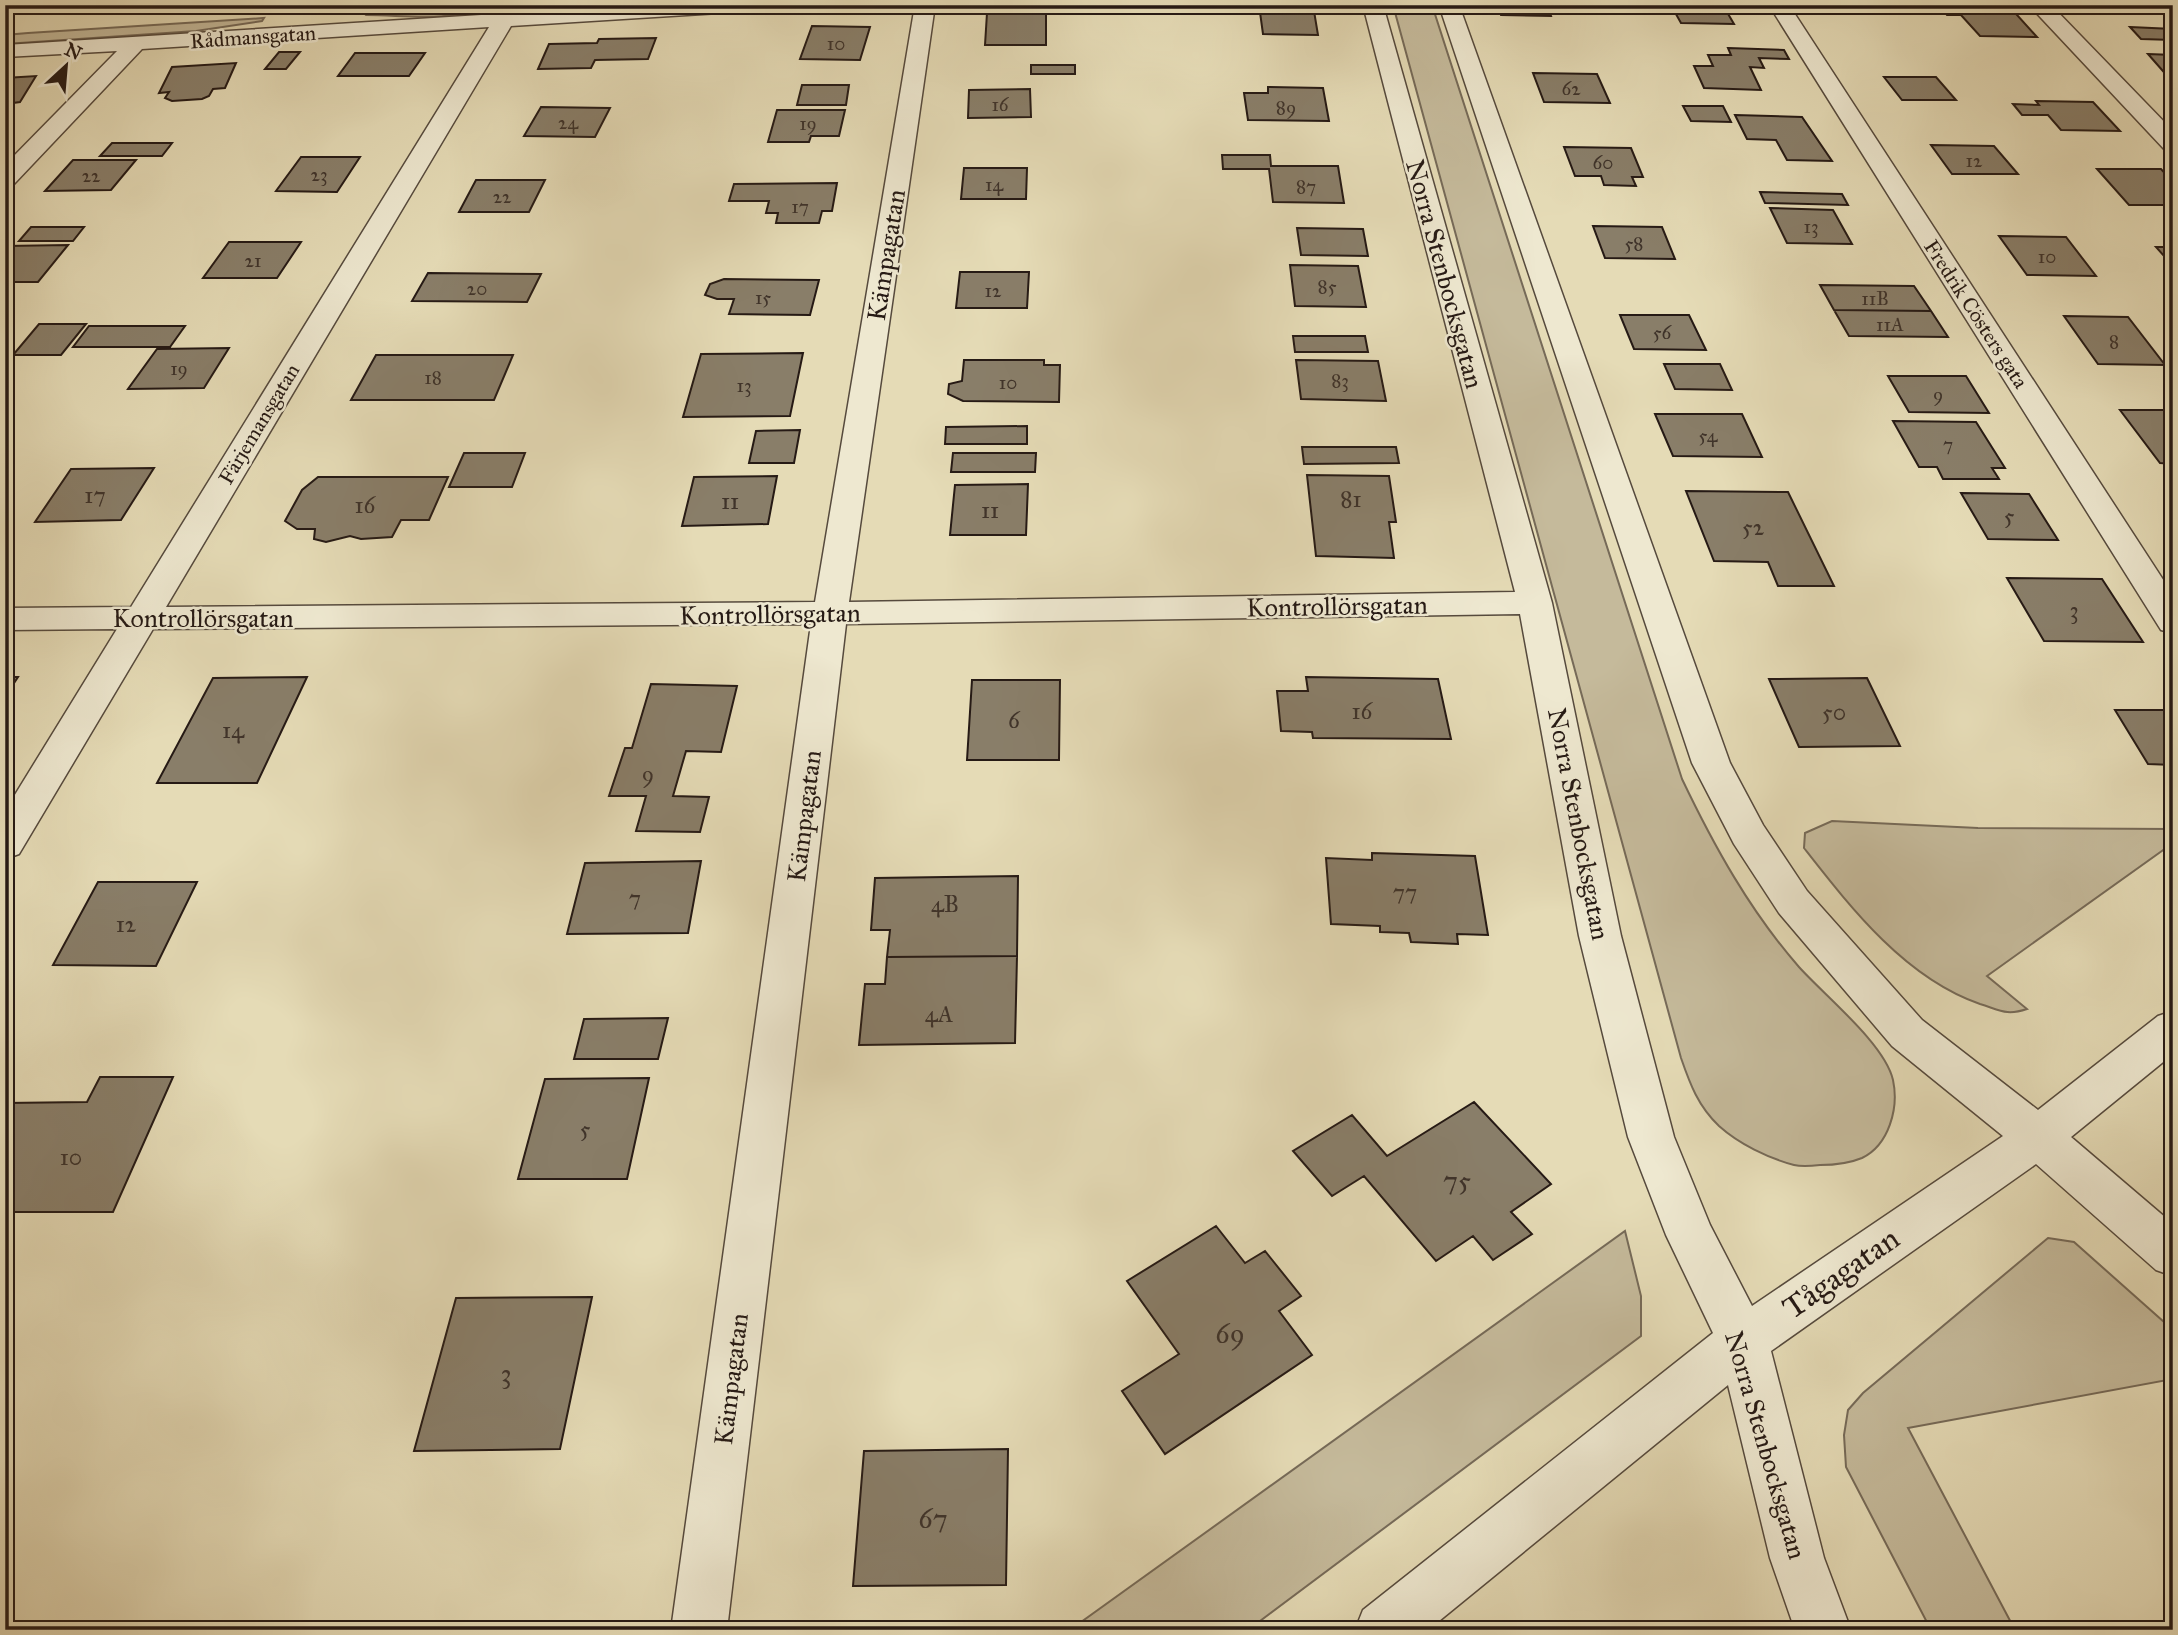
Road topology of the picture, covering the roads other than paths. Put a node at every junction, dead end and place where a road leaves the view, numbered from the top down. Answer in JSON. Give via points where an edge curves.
{"nodes":[{"id":1,"x":751,"y":5,"type":"edge"},
{"id":2,"x":925,"y":5,"type":"edge"},
{"id":3,"x":1373,"y":5,"type":"edge"},
{"id":4,"x":1449,"y":5,"type":"edge"},
{"id":5,"x":1779,"y":5,"type":"edge"},
{"id":6,"x":2039,"y":5,"type":"edge"},
{"id":7,"x":507,"y":13,"type":"edge"},
{"id":8,"x":135,"y":44,"type":"junction"},
{"id":9,"x":5,"y":51,"type":"edge"},
{"id":10,"x":2173,"y":145,"type":"edge"},
{"id":11,"x":5,"y":179,"type":"edge"},
{"id":12,"x":1535,"y":603,"type":"junction"},
{"id":13,"x":830,"y":613,"type":"junction"},
{"id":14,"x":142,"y":618,"type":"junction"},
{"id":15,"x":5,"y":619,"type":"edge"},
{"id":16,"x":2173,"y":622,"type":"edge"},
{"id":17,"x":5,"y":844,"type":"edge"},
{"id":18,"x":2173,"y":1029,"type":"edge"},
{"id":19,"x":2038,"y":1136,"type":"junction"},
{"id":20,"x":2173,"y":1254,"type":"edge"},
{"id":21,"x":1743,"y":1341,"type":"junction"},
{"id":22,"x":699,"y":1630,"type":"edge"},
{"id":23,"x":1383,"y":1630,"type":"edge"},
{"id":24,"x":1823,"y":1630,"type":"edge"}],
"edges":[{"from":1,"to":7,"type":"street","name":"Rådmansgatan"},
{"from":2,"to":13,"type":"street","name":"Kämpagatan"},
{"from":3,"to":12,"type":"street","name":"Norra Stenbocksgatan"},
{"from":4,"to":19,"type":"street","via":[[1711,763],[1748,834],[1793,902],[1907,1032]]},
{"from":5,"to":16,"type":"street","name":"Fredrik Cösters gata"},
{"from":6,"to":10,"type":"street"},
{"from":7,"to":8,"type":"street","name":"Rådmansgatan"},
{"from":7,"to":14,"type":"street","name":"Färjemansgatan"},
{"from":8,"to":9,"type":"street","name":"Rådmansgatan"},
{"from":8,"to":11,"type":"street"},
{"from":12,"to":13,"type":"street","name":"Kontrollörsgatan"},
{"from":12,"to":21,"type":"street","name":"Norra Stenbocksgatan","via":[[1600,936],[1651,1137],[1690,1235]]},
{"from":13,"to":14,"type":"street","name":"Kontrollörsgatan"},
{"from":13,"to":22,"type":"street","name":"Kämpagatan"},
{"from":14,"to":15,"type":"street","name":"Kontrollörsgatan"},
{"from":14,"to":17,"type":"street","name":"Färjemansgatan"},
{"from":18,"to":19,"type":"street","name":"Tågagatan"},
{"from":19,"to":20,"type":"street"},
{"from":19,"to":21,"type":"street","name":"Tågagatan"},
{"from":21,"to":23,"type":"street","name":"Tågagatan"},
{"from":21,"to":24,"type":"street","name":"Norra Stenbocksgatan","via":[[1797,1558]]}]}
